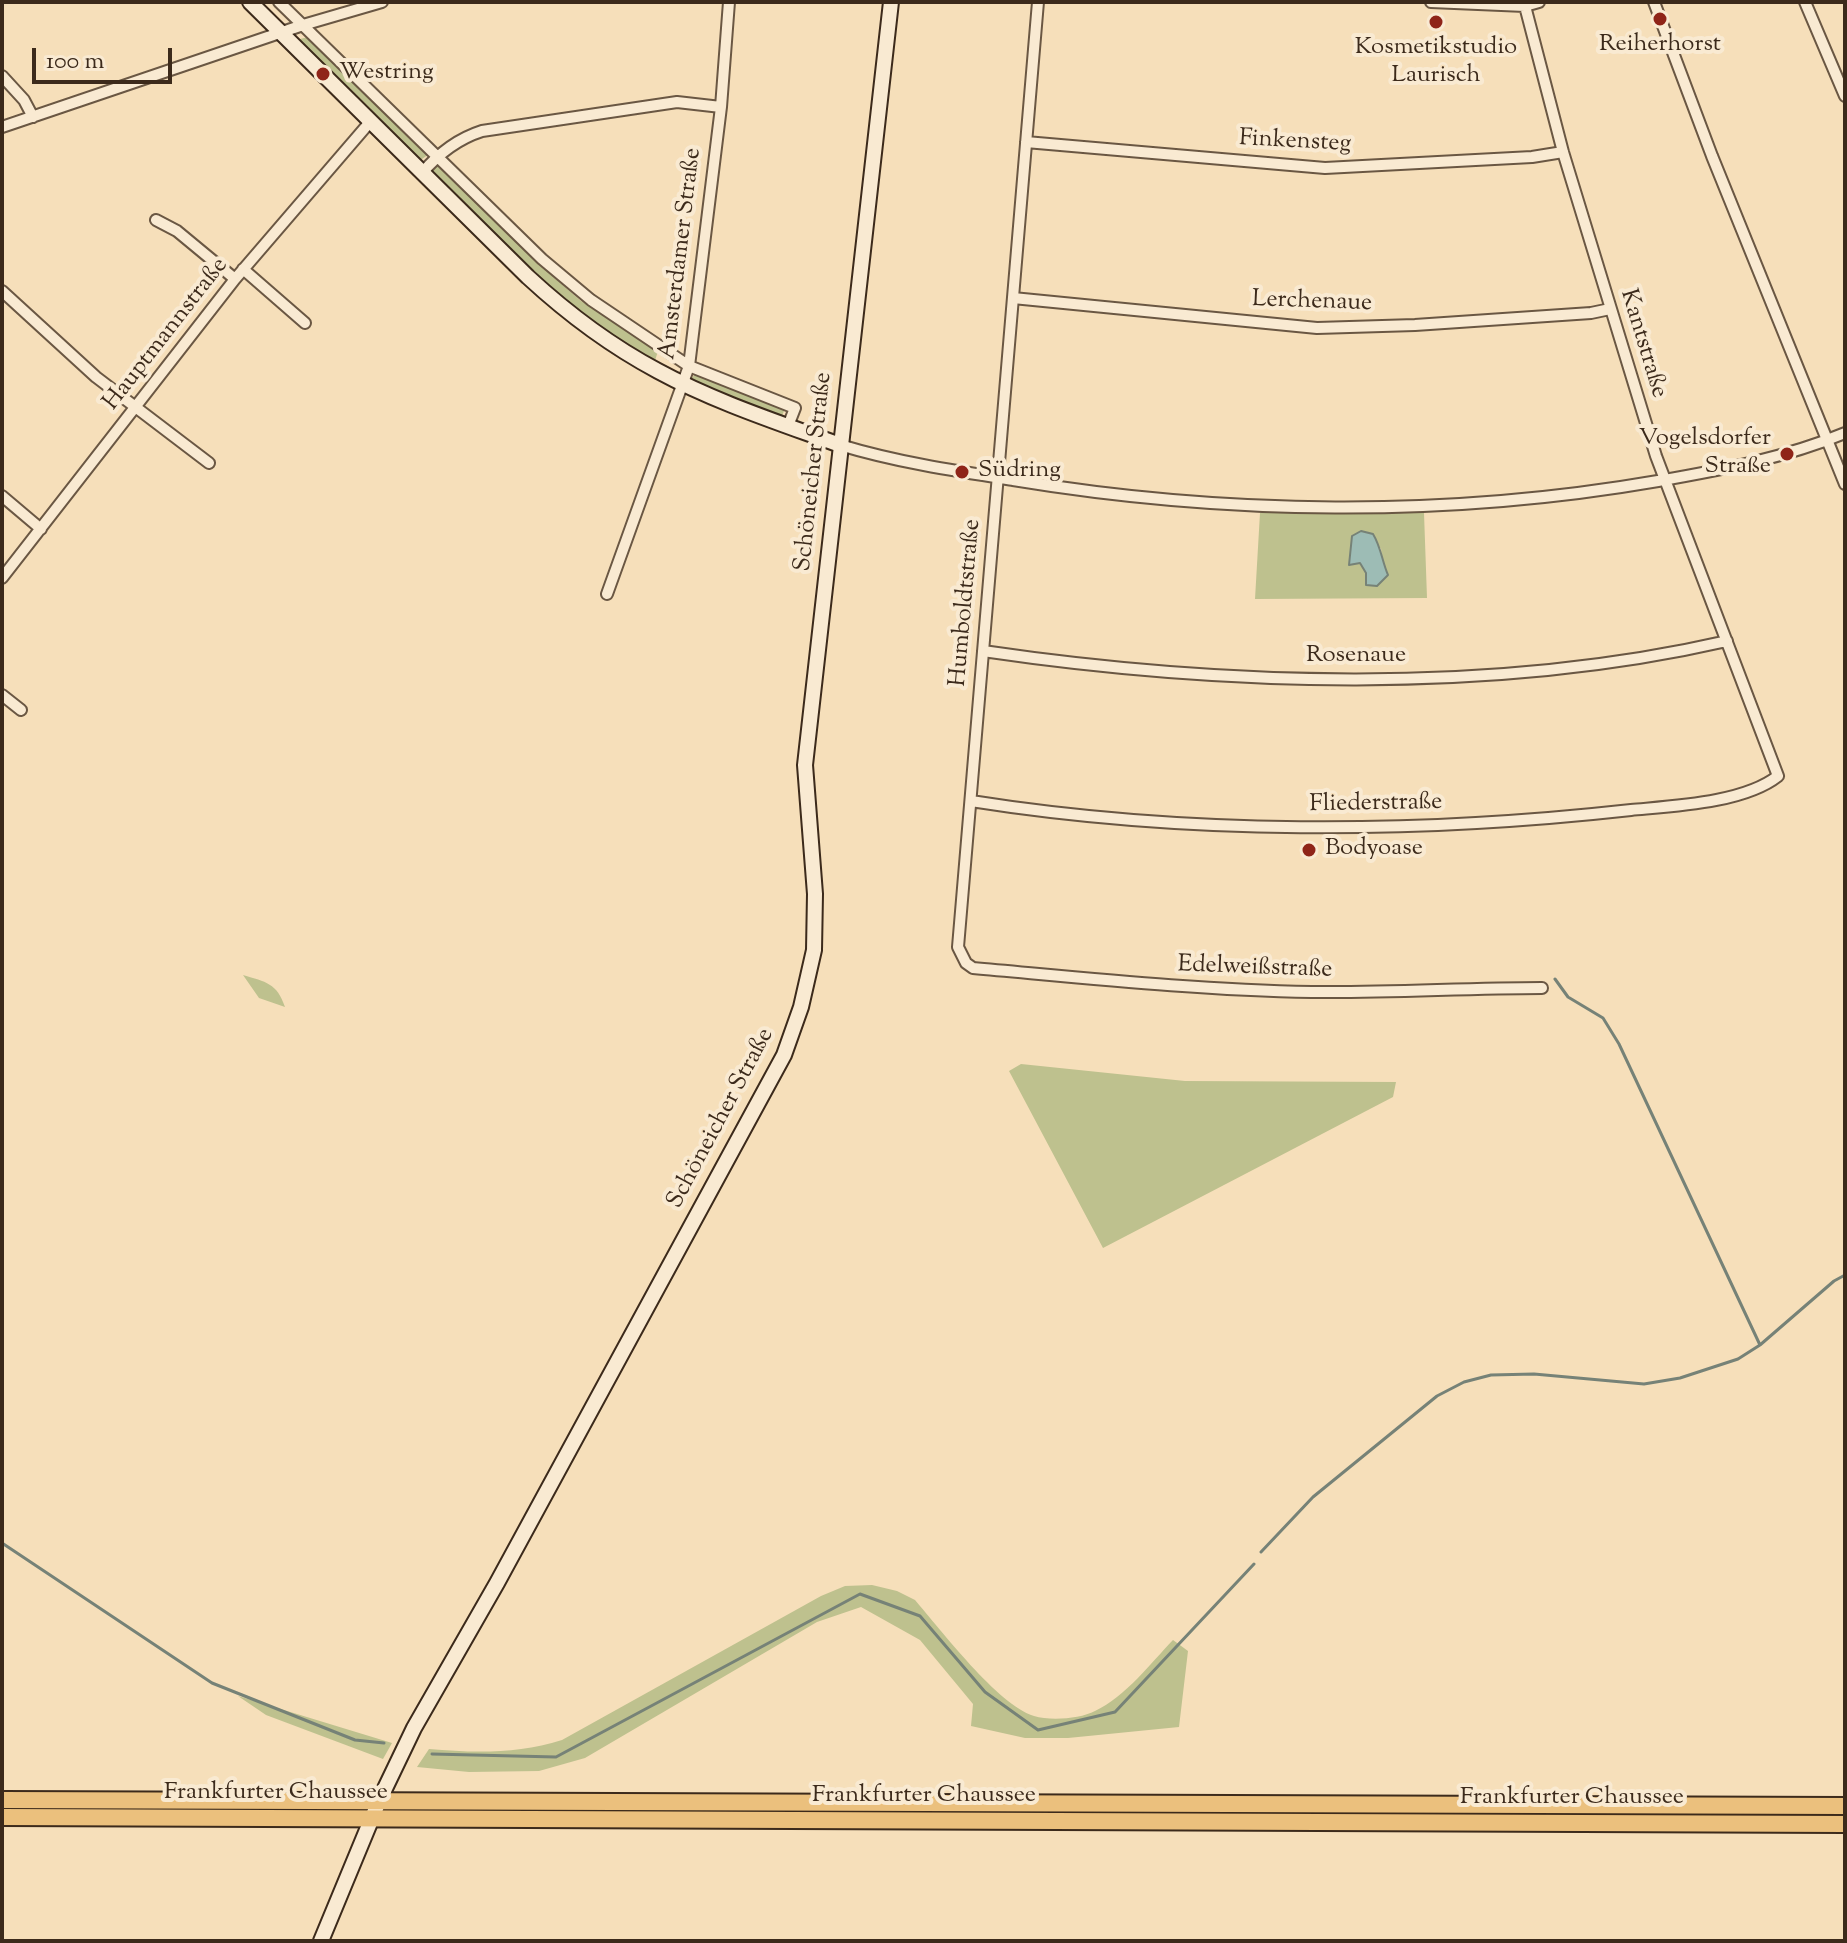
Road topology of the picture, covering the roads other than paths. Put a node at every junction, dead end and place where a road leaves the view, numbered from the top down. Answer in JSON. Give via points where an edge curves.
{"nodes":[{"id":1,"x":250,"y":2,"type":"edge"},
{"id":2,"x":279,"y":2,"type":"edge"},
{"id":3,"x":382,"y":2,"type":"edge"},
{"id":4,"x":729,"y":2,"type":"edge"},
{"id":5,"x":891,"y":2,"type":"edge"},
{"id":6,"x":1038,"y":2,"type":"edge"},
{"id":7,"x":1431,"y":2,"type":"edge"},
{"id":8,"x":1539,"y":2,"type":"edge"},
{"id":9,"x":1654,"y":2,"type":"edge"},
{"id":10,"x":1805,"y":2,"type":"edge"},
{"id":11,"x":1525,"y":6,"type":"junction"},
{"id":12,"x":303,"y":25,"type":"junction"},
{"id":13,"x":282,"y":33,"type":"junction"},
{"id":14,"x":1845,"y":64,"type":"edge"},
{"id":15,"x":1834,"y":69,"type":"junction"},
{"id":16,"x":2,"y":76,"type":"edge"},
{"id":17,"x":1845,"y":96,"type":"edge"},
{"id":18,"x":721,"y":107,"type":"junction"},
{"id":19,"x":33,"y":117,"type":"junction"},
{"id":20,"x":370,"y":122,"type":"junction"},
{"id":21,"x":2,"y":127,"type":"edge"},
{"id":22,"x":1026,"y":142,"type":"junction"},
{"id":23,"x":1563,"y":152,"type":"junction"},
{"id":24,"x":436,"y":157,"type":"junction"},
{"id":25,"x":422,"y":173,"type":"junction"},
{"id":26,"x":156,"y":220,"type":"dead end"},
{"id":27,"x":243,"y":269,"type":"junction"},
{"id":28,"x":235,"y":279,"type":"junction"},
{"id":29,"x":2,"y":291,"type":"edge"},
{"id":30,"x":1013,"y":298,"type":"junction"},
{"id":31,"x":1610,"y":309,"type":"junction"},
{"id":32,"x":305,"y":323,"type":"dead end"},
{"id":33,"x":689,"y":366,"type":"junction"},
{"id":34,"x":683,"y":383,"type":"junction"},
{"id":35,"x":135,"y":408,"type":"junction"},
{"id":36,"x":788,"y":426,"type":"junction"},
{"id":37,"x":1845,"y":433,"type":"edge"},
{"id":38,"x":1827,"y":441,"type":"junction"},
{"id":39,"x":840,"y":445,"type":"junction"},
{"id":40,"x":209,"y":463,"type":"dead end"},
{"id":41,"x":997,"y":478,"type":"junction"},
{"id":42,"x":1665,"y":479,"type":"junction"},
{"id":43,"x":1845,"y":484,"type":"edge"},
{"id":44,"x":2,"y":496,"type":"edge"},
{"id":45,"x":41,"y":529,"type":"junction"},
{"id":46,"x":2,"y":578,"type":"edge"},
{"id":47,"x":607,"y":594,"type":"dead end"},
{"id":48,"x":1727,"y":641,"type":"junction"},
{"id":49,"x":983,"y":651,"type":"junction"},
{"id":50,"x":2,"y":695,"type":"edge"},
{"id":51,"x":21,"y":710,"type":"dead end"},
{"id":52,"x":1778,"y":776,"type":"joint"},
{"id":53,"x":971,"y":801,"type":"junction"},
{"id":54,"x":968,"y":966,"type":"joint"},
{"id":55,"x":1542,"y":988,"type":"dead end"},
{"id":56,"x":2,"y":1800,"type":"edge"},
{"id":57,"x":379,"y":1801,"type":"junction"},
{"id":58,"x":1845,"y":1806,"type":"edge"},
{"id":59,"x":2,"y":1817,"type":"edge"},
{"id":60,"x":373,"y":1819,"type":"junction"},
{"id":61,"x":1845,"y":1824,"type":"edge"},
{"id":62,"x":321,"y":1941,"type":"edge"}],
"edges":[{"from":1,"to":13,"type":"main road"},
{"from":2,"to":12,"type":"street"},
{"from":3,"to":12,"type":"street"},
{"from":4,"to":18,"type":"street","name":"Amsterdamer Straße"},
{"from":5,"to":39,"type":"main road","name":"Schöneicher Straße"},
{"from":6,"to":22,"type":"street","name":"Humboldtstraße"},
{"from":7,"to":11,"type":"street"},
{"from":8,"to":11,"type":"street"},
{"from":9,"to":38,"type":"street"},
{"from":10,"to":15,"type":"street"},
{"from":11,"to":23,"type":"street","name":"Kantstraße"},
{"from":12,"to":13,"type":"street"},
{"from":12,"to":24,"type":"street"},
{"from":13,"to":19,"type":"street"},
{"from":13,"to":20,"type":"main road"},
{"from":14,"to":15,"type":"street"},
{"from":15,"to":17,"type":"street"},
{"from":16,"to":19,"type":"street"},
{"from":18,"to":24,"type":"street","via":[[677,102],[508,126],[462,137]]},
{"from":18,"to":33,"type":"street","name":"Amsterdamer Straße"},
{"from":19,"to":21,"type":"street"},
{"from":20,"to":25,"type":"main road"},
{"from":20,"to":27,"type":"street","name":"Hauptmannstraße"},
{"from":22,"to":23,"type":"street","name":"Finkensteg","via":[[1325,168]]},
{"from":22,"to":30,"type":"street","name":"Humboldtstraße"},
{"from":23,"to":31,"type":"street","name":"Kantstraße"},
{"from":24,"to":25,"type":"street"},
{"from":24,"to":33,"type":"street","via":[[571,285]]},
{"from":25,"to":34,"type":"main road","via":[[549,296],[635,358]]},
{"from":26,"to":28,"type":"street"},
{"from":27,"to":28,"type":"street","name":"Hauptmannstraße"},
{"from":27,"to":32,"type":"street"},
{"from":28,"to":35,"type":"street","name":"Hauptmannstraße"},
{"from":29,"to":35,"type":"street"},
{"from":30,"to":31,"type":"street","name":"Lerchenaue","via":[[1317,328]]},
{"from":30,"to":41,"type":"street","name":"Humboldtstraße"},
{"from":31,"to":42,"type":"street","name":"Kantstraße"},
{"from":33,"to":34,"type":"street","name":"Amsterdamer Straße"},
{"from":33,"to":36,"type":"street","via":[[795,408]]},
{"from":34,"to":36,"type":"main road"},
{"from":34,"to":47,"type":"street","name":"Amsterdamer Straße"},
{"from":35,"to":40,"type":"street"},
{"from":35,"to":45,"type":"street","name":"Hauptmannstraße"},
{"from":36,"to":39,"type":"main road"},
{"from":37,"to":38,"type":"street"},
{"from":38,"to":42,"type":"street","via":[[1775,458]]},
{"from":38,"to":43,"type":"street"},
{"from":39,"to":41,"type":"street"},
{"from":39,"to":57,"type":"main road","name":"Schöneicher Straße","via":[[805,765],[815,935],[794,1030]]},
{"from":41,"to":42,"type":"street","via":[[1137,498],[1317,507],[1564,495]]},
{"from":41,"to":49,"type":"street","name":"Humboldtstraße"},
{"from":42,"to":48,"type":"street","name":"Kantstraße"},
{"from":44,"to":45,"type":"street"},
{"from":45,"to":46,"type":"street","name":"Hauptmannstraße"},
{"from":48,"to":49,"type":"street","name":"Rosenaue","via":[[1566,667],[1383,678],[1215,675]]},
{"from":48,"to":52,"type":"street","name":"Kantstraße"},
{"from":49,"to":53,"type":"street","name":"Humboldtstraße"},
{"from":50,"to":51,"type":"street"},
{"from":52,"to":53,"type":"street","name":"Fliederstraße","via":[[1753,789],[1706,801],[1486,822],[1290,827],[1113,818]]},
{"from":53,"to":54,"type":"street","name":"Humboldtstraße","via":[[958,947]]},
{"from":54,"to":55,"type":"street","name":"Edelweißstraße","via":[[1246,990]]},
{"from":56,"to":57,"type":"main road","name":"Frankfurter Chaussee"},
{"from":57,"to":58,"type":"main road","name":"Frankfurter Chaussee"},
{"from":57,"to":60,"type":"main road","name":"Schöneicher Straße"},
{"from":59,"to":60,"type":"main road","name":"Frankfurter Chaussee"},
{"from":60,"to":61,"type":"main road","name":"Frankfurter Chaussee"},
{"from":60,"to":62,"type":"main road","name":"Schöneicher Straße"}]}
